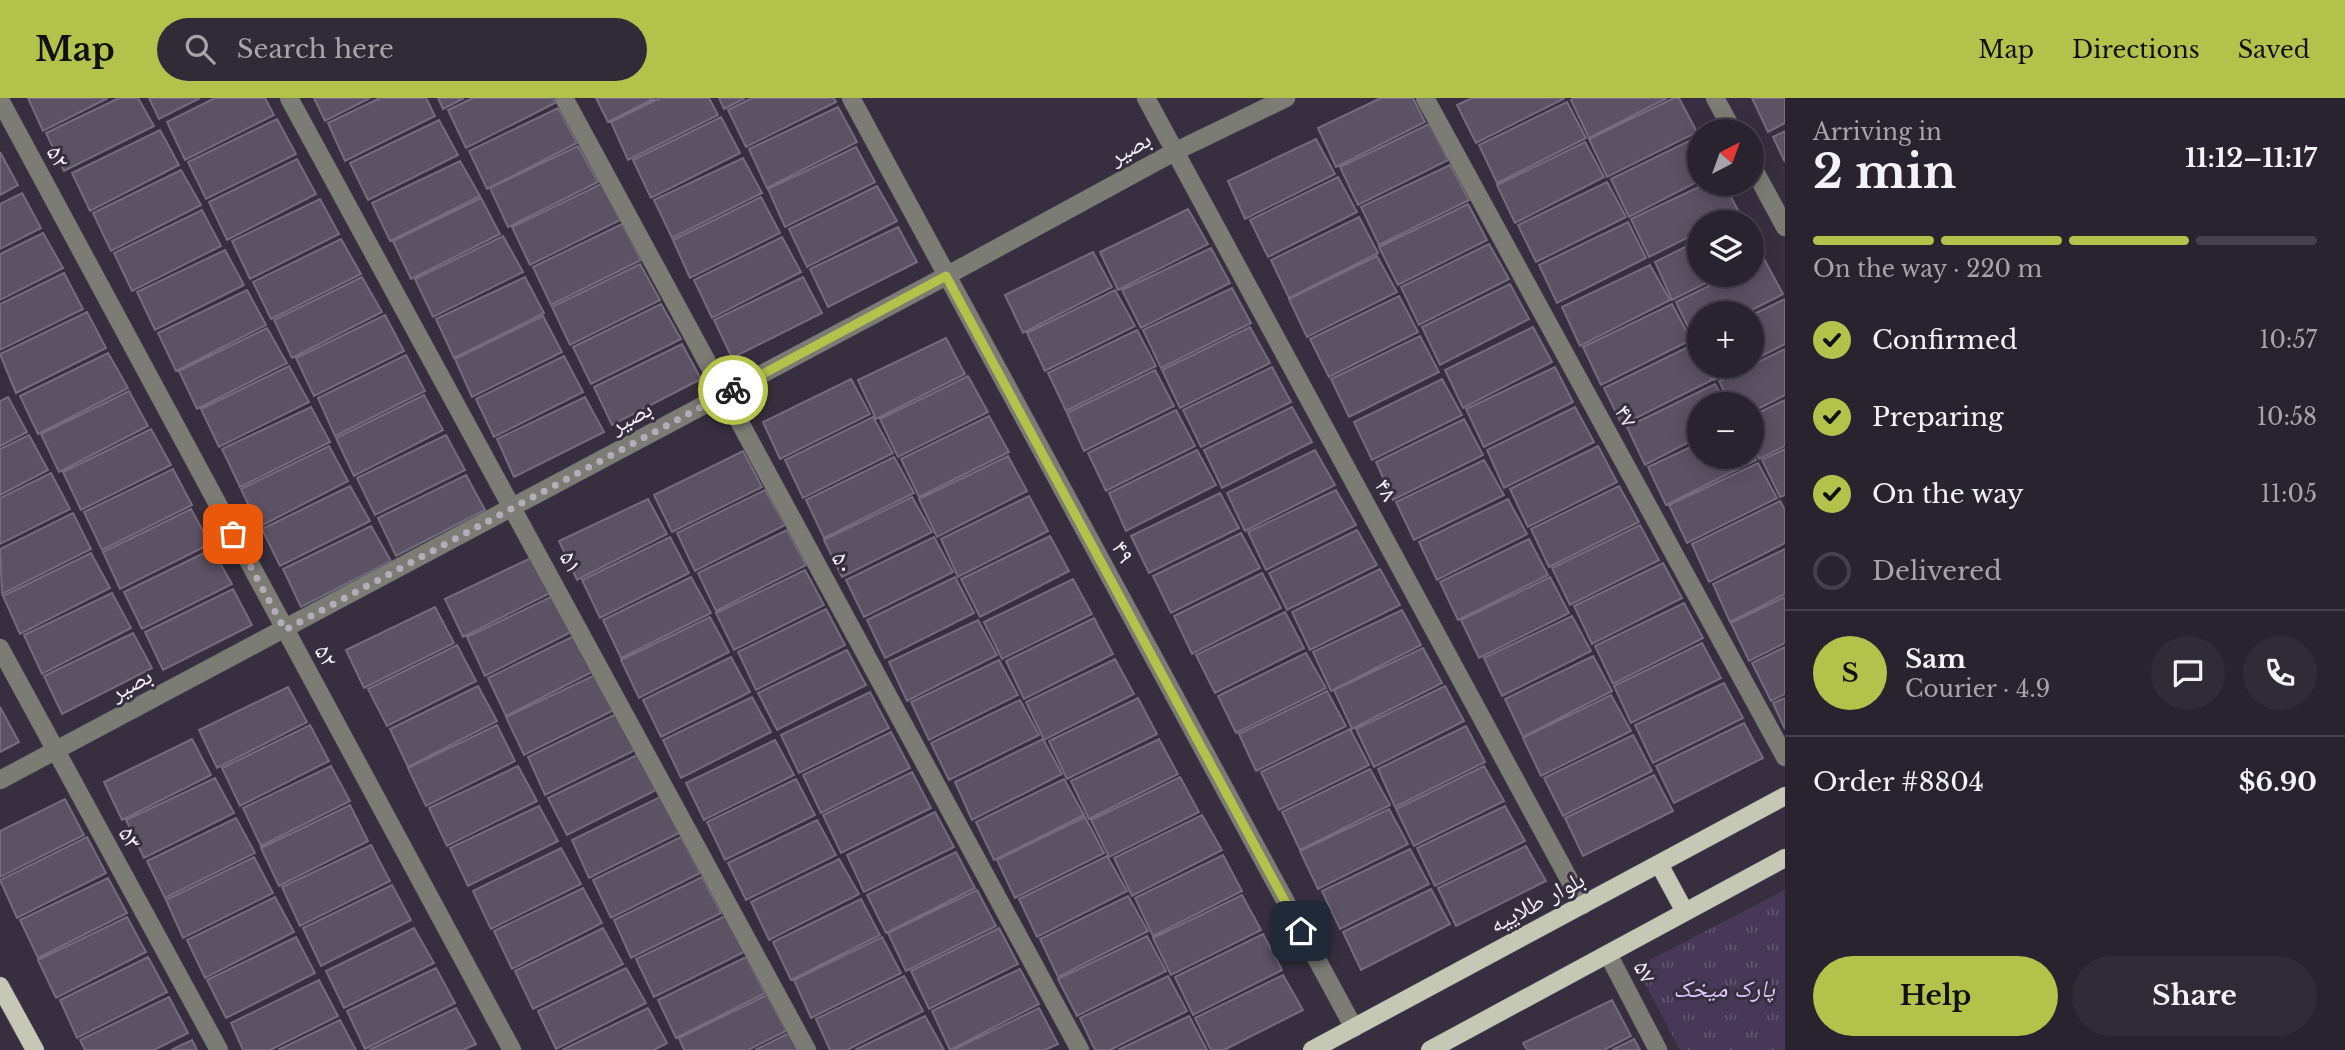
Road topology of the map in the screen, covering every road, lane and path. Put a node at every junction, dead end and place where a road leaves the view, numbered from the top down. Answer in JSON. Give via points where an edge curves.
{"nodes":[{"id":1,"x":289,"y":98,"type":"edge"},
{"id":2,"x":564,"y":98,"type":"edge"},
{"id":3,"x":851,"y":98,"type":"edge"},
{"id":4,"x":1146,"y":98,"type":"edge"},
{"id":5,"x":1286,"y":98,"type":"edge"},
{"id":6,"x":1425,"y":98,"type":"edge"},
{"id":7,"x":1715,"y":98,"type":"edge"},
{"id":8,"x":0,"y":100,"type":"edge"},
{"id":9,"x":1726,"y":119,"type":"edge"},
{"id":10,"x":1174,"y":152,"type":"junction"},
{"id":11,"x":1764,"y":188,"type":"edge"},
{"id":12,"x":1785,"y":227,"type":"edge"},
{"id":13,"x":946,"y":276,"type":"junction"},
{"id":14,"x":724,"y":395,"type":"junction"},
{"id":15,"x":513,"y":507,"type":"junction"},
{"id":16,"x":285,"y":630,"type":"junction"},
{"id":17,"x":0,"y":648,"type":"edge"},
{"id":18,"x":55,"y":752,"type":"junction"},
{"id":19,"x":1785,"y":757,"type":"edge"},
{"id":20,"x":0,"y":780,"type":"edge"},
{"id":21,"x":1785,"y":796,"type":"edge"},
{"id":22,"x":1785,"y":858,"type":"edge"},
{"id":23,"x":1659,"y":864,"type":"junction"},
{"id":24,"x":1583,"y":905,"type":"junction"},
{"id":25,"x":1685,"y":912,"type":"junction"},
{"id":26,"x":1608,"y":954,"type":"junction"},
{"id":27,"x":0,"y":986,"type":"edge"},
{"id":28,"x":1354,"y":1028,"type":"junction"},
{"id":29,"x":35,"y":1050,"type":"edge"},
{"id":30,"x":219,"y":1050,"type":"edge"},
{"id":31,"x":512,"y":1050,"type":"edge"},
{"id":32,"x":807,"y":1050,"type":"edge"},
{"id":33,"x":1080,"y":1050,"type":"edge"},
{"id":34,"x":1312,"y":1050,"type":"edge"},
{"id":35,"x":1430,"y":1050,"type":"edge"},
{"id":36,"x":1658,"y":1050,"type":"edge"}],
"edges":[{"from":1,"to":15,"type":"street","name":"۵۱"},
{"from":2,"to":14,"type":"street","name":"۵۰"},
{"from":3,"to":13,"type":"street","name":"۴۹"},
{"from":4,"to":10,"type":"street","name":"۴۸"},
{"from":5,"to":10,"type":"street","name":"بصیر"},
{"from":6,"to":19,"type":"street","name":"۴۷"},
{"from":7,"to":9,"type":"street"},
{"from":8,"to":16,"type":"street","name":"۵۲"},
{"from":10,"to":13,"type":"street","name":"بصیر"},
{"from":10,"to":24,"type":"street","name":"۴۸"},
{"from":11,"to":12,"type":"street"},
{"from":13,"to":14,"type":"street","name":"بصیر"},
{"from":13,"to":28,"type":"street","name":"۴۹"},
{"from":14,"to":15,"type":"street","name":"بصیر"},
{"from":14,"to":33,"type":"street","name":"۵۰"},
{"from":15,"to":16,"type":"street","name":"بصیر"},
{"from":15,"to":32,"type":"street","name":"۵۱"},
{"from":16,"to":18,"type":"street","name":"بصیر"},
{"from":16,"to":31,"type":"street","name":"۵۲"},
{"from":17,"to":18,"type":"street","name":"۵۳"},
{"from":18,"to":20,"type":"street","name":"بصیر"},
{"from":18,"to":30,"type":"street","name":"۵۳"},
{"from":21,"to":23,"type":"main road","name":"بلوار طلاییه"},
{"from":22,"to":25,"type":"main road"},
{"from":23,"to":24,"type":"main road","name":"بلوار طلاییه"},
{"from":23,"to":25,"type":"main road"},
{"from":24,"to":28,"type":"main road","name":"بلوار طلاییه"},
{"from":25,"to":26,"type":"main road"},
{"from":26,"to":35,"type":"main road"},
{"from":26,"to":36,"type":"street","name":"۵۷"},
{"from":27,"to":29,"type":"main road"},
{"from":28,"to":34,"type":"main road","name":"بلوار طلاییه"}]}
